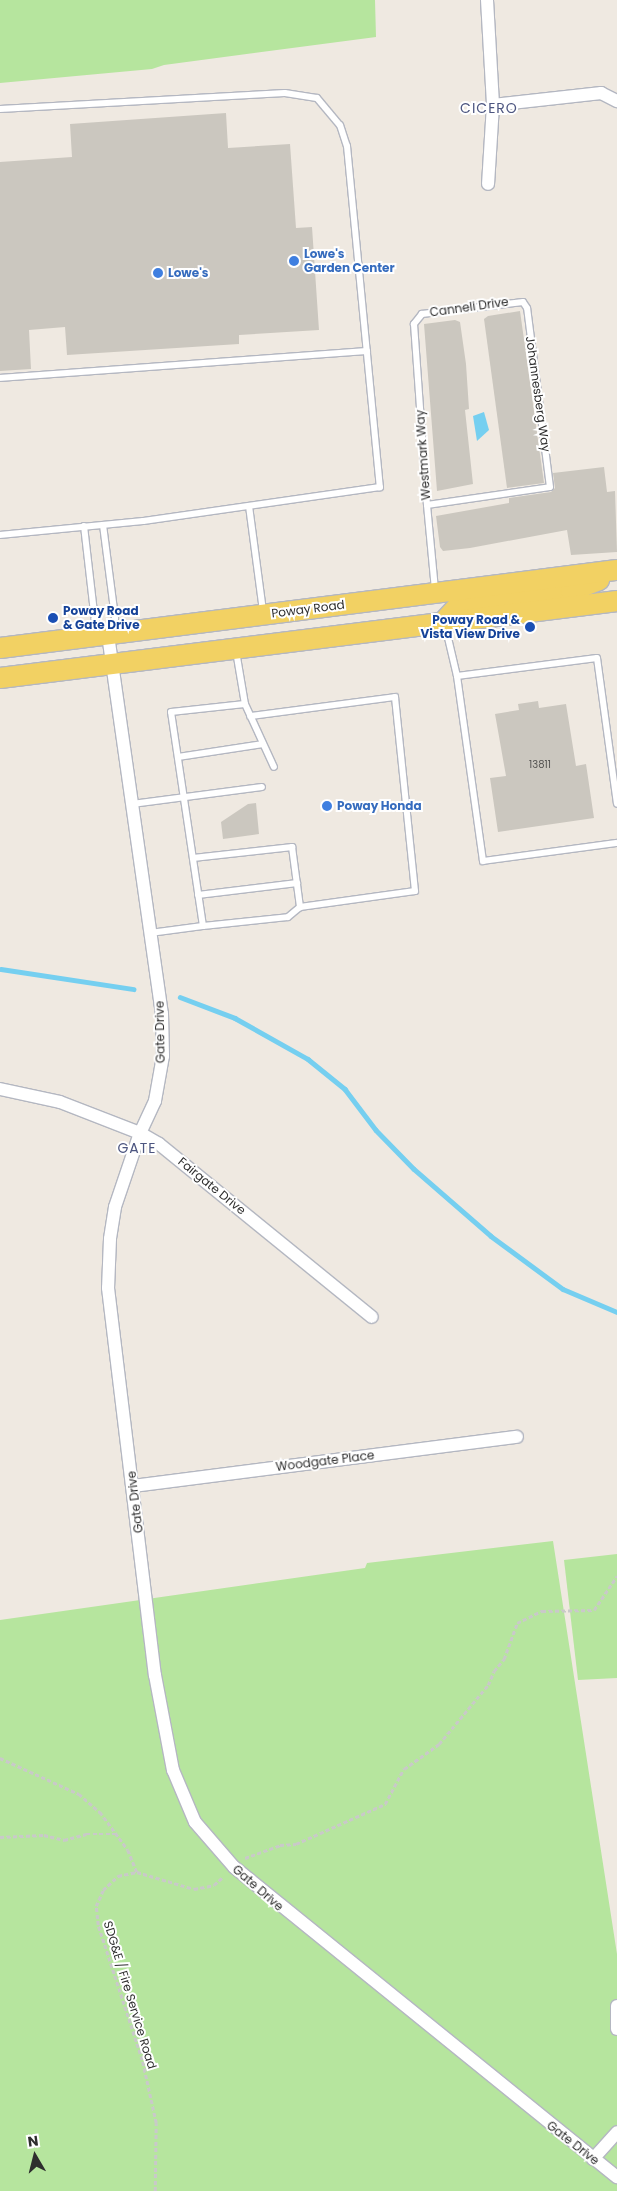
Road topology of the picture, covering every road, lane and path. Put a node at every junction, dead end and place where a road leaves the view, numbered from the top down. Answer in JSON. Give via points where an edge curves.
{"nodes":[{"id":1,"x":487,"y":0,"type":"edge"},
{"id":2,"x":617,"y":100,"type":"edge"},
{"id":3,"x":493,"y":106,"type":"junction"},
{"id":4,"x":0,"y":109,"type":"edge"},
{"id":5,"x":488,"y":184,"type":"dead end"},
{"id":6,"x":523,"y":302,"type":"joint"},
{"id":7,"x":416,"y":317,"type":"joint"},
{"id":8,"x":367,"y":351,"type":"junction"},
{"id":9,"x":0,"y":378,"type":"edge"},
{"id":10,"x":427,"y":505,"type":"junction"},
{"id":11,"x":250,"y":506,"type":"junction"},
{"id":12,"x":103,"y":525,"type":"junction"},
{"id":13,"x":84,"y":526,"type":"junction"},
{"id":14,"x":0,"y":535,"type":"edge"},
{"id":15,"x":614,"y":571,"type":"edge"},
{"id":16,"x":435,"y":594,"type":"junction"},
{"id":17,"x":617,"y":601,"type":"edge"},
{"id":18,"x":264,"y":615,"type":"junction"},
{"id":19,"x":444,"y":621,"type":"junction"},
{"id":20,"x":108,"y":635,"type":"junction"},
{"id":21,"x":325,"y":636,"type":"junction"},
{"id":22,"x":235,"y":647,"type":"junction"},
{"id":23,"x":0,"y":648,"type":"edge"},
{"id":24,"x":112,"y":663,"type":"junction"},
{"id":25,"x":457,"y":676,"type":"junction"},
{"id":26,"x":0,"y":678,"type":"edge"},
{"id":27,"x":245,"y":704,"type":"junction"},
{"id":28,"x":250,"y":716,"type":"junction"},
{"id":29,"x":263,"y":744,"type":"junction"},
{"id":30,"x":178,"y":757,"type":"junction"},
{"id":31,"x":274,"y":767,"type":"dead end"},
{"id":32,"x":262,"y":787,"type":"dead end"},
{"id":33,"x":616,"y":787,"type":"edge"},
{"id":34,"x":184,"y":796,"type":"junction"},
{"id":35,"x":132,"y":804,"type":"junction"},
{"id":36,"x":617,"y":804,"type":"edge"},
{"id":37,"x":617,"y":843,"type":"edge"},
{"id":38,"x":193,"y":858,"type":"junction"},
{"id":39,"x":297,"y":883,"type":"junction"},
{"id":40,"x":198,"y":895,"type":"junction"},
{"id":41,"x":300,"y":908,"type":"junction"},
{"id":42,"x":203,"y":926,"type":"junction"},
{"id":43,"x":150,"y":933,"type":"junction"},
{"id":44,"x":0,"y":1089,"type":"edge"},
{"id":45,"x":140,"y":1133,"type":"junction"},
{"id":46,"x":372,"y":1317,"type":"dead end"},
{"id":47,"x":517,"y":1437,"type":"dead end"},
{"id":48,"x":133,"y":1486,"type":"junction"},
{"id":49,"x":617,"y":1576,"type":"edge"},
{"id":50,"x":0,"y":1758,"type":"edge"},
{"id":51,"x":116,"y":1834,"type":"junction"},
{"id":52,"x":0,"y":1837,"type":"edge"},
{"id":53,"x":234,"y":1868,"type":"junction"},
{"id":54,"x":137,"y":1872,"type":"junction"},
{"id":55,"x":617,"y":2006,"type":"edge"},
{"id":56,"x":617,"y":2029,"type":"edge"},
{"id":57,"x":617,"y":2132,"type":"edge"},
{"id":58,"x":593,"y":2159,"type":"junction"},
{"id":59,"x":617,"y":2177,"type":"edge"},
{"id":60,"x":155,"y":2191,"type":"edge"}],
"edges":[{"from":1,"to":3,"type":"street"},
{"from":2,"to":3,"type":"street","via":[[601,93]]},
{"from":3,"to":5,"type":"street"},
{"from":4,"to":8,"type":"lane","via":[[285,93],[317,98],[340,125],[347,146]]},
{"from":6,"to":7,"type":"lane","name":"Canneli Drive","via":[[432,312]]},
{"from":6,"to":10,"type":"lane","name":"Johannesberg Way","via":[[527,308],[550,487]]},
{"from":7,"to":10,"type":"lane","name":"Westmark Way"},
{"from":8,"to":9,"type":"lane"},
{"from":8,"to":11,"type":"lane","via":[[380,487]]},
{"from":10,"to":16,"type":"lane","name":"Westmark Way"},
{"from":11,"to":12,"type":"lane"},
{"from":11,"to":18,"type":"lane"},
{"from":12,"to":13,"type":"lane"},
{"from":12,"to":20,"type":"lane","via":[[115,618]]},
{"from":13,"to":14,"type":"lane"},
{"from":13,"to":20,"type":"lane","via":[[95,621]]},
{"from":15,"to":16,"type":"main road","name":"Poway Road"},
{"from":15,"to":19,"type":"main road","via":[[571,591],[458,606]]},
{"from":16,"to":18,"type":"main road","name":"Poway Road"},
{"from":16,"to":21,"type":"main road","via":[[434,608],[428,613],[357,623]]},
{"from":17,"to":19,"type":"main road"},
{"from":18,"to":20,"type":"main road","name":"Poway Road"},
{"from":19,"to":21,"type":"main road"},
{"from":19,"to":25,"type":"lane"},
{"from":20,"to":23,"type":"main road","name":"Poway Road"},
{"from":20,"to":24,"type":"street","name":"Gate Drive"},
{"from":21,"to":22,"type":"main road"},
{"from":22,"to":24,"type":"main road"},
{"from":22,"to":27,"type":"lane"},
{"from":24,"to":26,"type":"main road"},
{"from":24,"to":35,"type":"street","name":"Gate Drive"},
{"from":25,"to":33,"type":"lane","via":[[597,658]]},
{"from":25,"to":37,"type":"lane","via":[[483,861]]},
{"from":27,"to":28,"type":"lane"},
{"from":27,"to":30,"type":"lane","via":[[171,712]]},
{"from":28,"to":29,"type":"lane"},
{"from":28,"to":41,"type":"lane","via":[[396,697],[415,892]]},
{"from":29,"to":30,"type":"lane"},
{"from":29,"to":31,"type":"lane"},
{"from":30,"to":34,"type":"lane"},
{"from":32,"to":34,"type":"lane"},
{"from":33,"to":36,"type":"lane"},
{"from":34,"to":35,"type":"lane"},
{"from":34,"to":38,"type":"lane"},
{"from":35,"to":43,"type":"street","name":"Gate Drive"},
{"from":38,"to":39,"type":"lane","via":[[292,847]]},
{"from":38,"to":40,"type":"lane"},
{"from":39,"to":40,"type":"lane"},
{"from":39,"to":41,"type":"lane"},
{"from":40,"to":42,"type":"lane"},
{"from":41,"to":42,"type":"lane","via":[[288,917]]},
{"from":42,"to":43,"type":"lane"},
{"from":43,"to":45,"type":"street","name":"Gate Drive","via":[[162,1014],[162,1056],[155,1101]]},
{"from":44,"to":45,"type":"street","name":"Fairgate Drive","via":[[60,1102]]},
{"from":45,"to":46,"type":"street","name":"Fairgate Drive","via":[[199,1174]]},
{"from":45,"to":48,"type":"street","name":"Gate Drive","via":[[115,1207],[108,1288]]},
{"from":47,"to":48,"type":"street","name":"Woodgate Place"},
{"from":48,"to":53,"type":"street","name":"Gate Drive","via":[[155,1675],[168,1754],[179,1789],[195,1822]]},
{"from":49,"to":53,"type":"path","via":[[594,1610],[542,1611],[517,1624],[504,1659],[488,1685],[439,1744],[404,1769],[385,1804],[294,1844],[253,1853]]},
{"from":50,"to":51,"type":"path","via":[[78,1794],[100,1812]]},
{"from":51,"to":52,"type":"path","via":[[86,1834],[64,1840],[44,1835]]},
{"from":51,"to":54,"type":"path"},
{"from":53,"to":54,"type":"path","via":[[214,1885],[194,1889]]},
{"from":53,"to":58,"type":"street","name":"Gate Drive"},
{"from":54,"to":60,"type":"path","name":"SDG&E / Fire Service Road","via":[[118,1876],[103,1890],[96,1906],[98,1925],[142,2060],[156,2123]]},
{"from":55,"to":56,"type":"street"},
{"from":57,"to":58,"type":"street"},
{"from":58,"to":59,"type":"street","name":"Gate Drive"}]}
